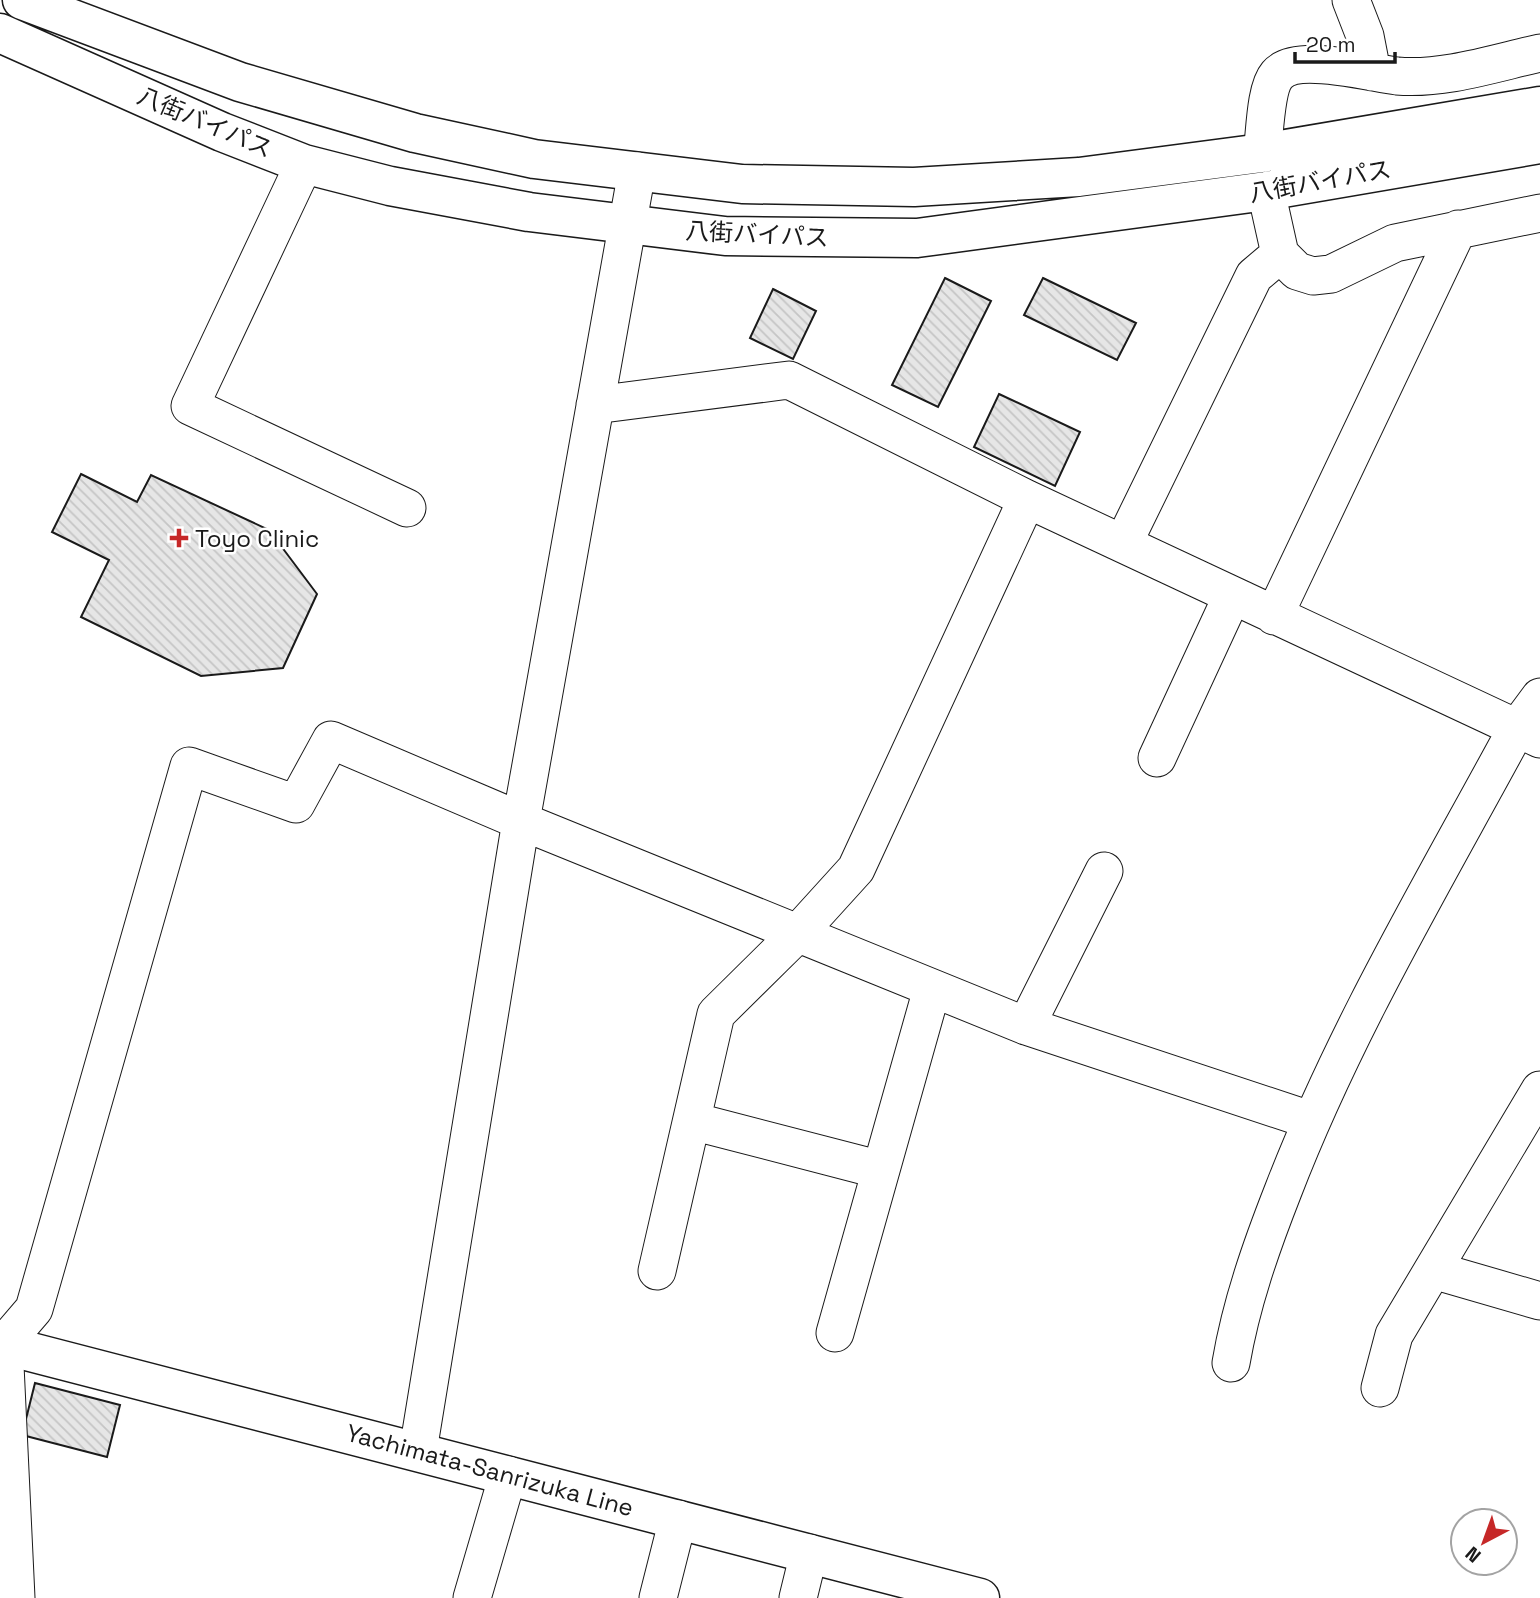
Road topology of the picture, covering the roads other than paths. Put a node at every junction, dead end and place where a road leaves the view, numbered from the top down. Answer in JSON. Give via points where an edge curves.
{"nodes":[{"id":1,"x":22,"y":0,"type":"edge"},
{"id":2,"x":1351,"y":0,"type":"edge"},
{"id":3,"x":0,"y":33,"type":"edge"},
{"id":4,"x":1540,"y":52,"type":"edge"},
{"id":5,"x":1372,"y":72,"type":"junction"},
{"id":6,"x":1540,"y":106,"type":"edge"},
{"id":7,"x":1540,"y":144,"type":"edge"},
{"id":8,"x":1262,"y":153,"type":"junction"},
{"id":9,"x":304,"y":164,"type":"junction"},
{"id":10,"x":637,"y":171,"type":"junction"},
{"id":11,"x":1266,"y":191,"type":"junction"},
{"id":12,"x":1540,"y":213,"type":"edge"},
{"id":13,"x":627,"y":225,"type":"junction"},
{"id":14,"x":1458,"y":229,"type":"junction"},
{"id":15,"x":1280,"y":254,"type":"junction"},
{"id":16,"x":595,"y":405,"type":"junction"},
{"id":17,"x":1027,"y":499,"type":"junction"},
{"id":18,"x":407,"y":508,"type":"dead end"},
{"id":19,"x":1123,"y":544,"type":"junction"},
{"id":20,"x":1231,"y":596,"type":"junction"},
{"id":21,"x":1274,"y":616,"type":"junction"},
{"id":22,"x":1540,"y":697,"type":"edge"},
{"id":23,"x":1529,"y":734,"type":"edge"},
{"id":24,"x":1157,"y":758,"type":"dead end"},
{"id":25,"x":521,"y":821,"type":"junction"},
{"id":26,"x":1104,"y":871,"type":"dead end"},
{"id":27,"x":797,"y":934,"type":"junction"},
{"id":28,"x":933,"y":989,"type":"junction"},
{"id":29,"x":1026,"y":1026,"type":"junction"},
{"id":30,"x":1540,"y":1090,"type":"edge"},
{"id":31,"x":1310,"y":1120,"type":"junction"},
{"id":32,"x":692,"y":1121,"type":"junction"},
{"id":33,"x":881,"y":1170,"type":"junction"},
{"id":34,"x":1433,"y":1270,"type":"junction"},
{"id":35,"x":657,"y":1272,"type":"dead end"},
{"id":36,"x":1540,"y":1301,"type":"edge"},
{"id":37,"x":835,"y":1332,"type":"dead end"},
{"id":38,"x":1,"y":1342,"type":"edge"},
{"id":39,"x":1231,"y":1363,"type":"dead end"},
{"id":40,"x":1380,"y":1388,"type":"dead end"},
{"id":41,"x":418,"y":1451,"type":"junction"},
{"id":42,"x":508,"y":1475,"type":"junction"},
{"id":43,"x":678,"y":1519,"type":"junction"},
{"id":44,"x":809,"y":1553,"type":"junction"},
{"id":45,"x":16,"y":1598,"type":"edge"},
{"id":46,"x":472,"y":1598,"type":"edge"},
{"id":47,"x":658,"y":1598,"type":"edge"},
{"id":48,"x":798,"y":1598,"type":"edge"},
{"id":49,"x":980,"y":1598,"type":"edge"}],
"edges":[{"from":1,"to":10,"type":"main road","name":"八街バイパス","via":[[240,82],[415,133],[534,159]]},
{"from":2,"to":5,"type":"street"},
{"from":3,"to":9,"type":"main road","name":"八街バイパス"},
{"from":4,"to":5,"type":"street","via":[[1423,75]]},
{"from":5,"to":8,"type":"street","via":[[1314,65],[1290,66],[1277,75],[1269,94]]},
{"from":6,"to":8,"type":"main road","name":"八街バイパス"},
{"from":7,"to":11,"type":"main road","name":"八街バイパス"},
{"from":8,"to":10,"type":"main road","name":"八街バイパス","via":[[1079,177],[914,187],[742,184]]},
{"from":9,"to":13,"type":"main road","name":"八街バイパス","via":[[390,186]]},
{"from":9,"to":18,"type":"street","via":[[190,406]]},
{"from":10,"to":13,"type":"street"},
{"from":11,"to":13,"type":"main road","name":"八街バイパス","via":[[917,238],[725,236]]},
{"from":11,"to":15,"type":"street"},
{"from":12,"to":14,"type":"street"},
{"from":13,"to":16,"type":"street"},
{"from":14,"to":15,"type":"street","via":[[1395,243],[1331,274],[1312,276],[1297,271]]},
{"from":14,"to":21,"type":"street"},
{"from":15,"to":19,"type":"street","via":[[1254,276]]},
{"from":16,"to":17,"type":"street","via":[[789,380]]},
{"from":16,"to":25,"type":"street"},
{"from":17,"to":19,"type":"street"},
{"from":17,"to":27,"type":"street","via":[[856,869]]},
{"from":19,"to":20,"type":"street"},
{"from":20,"to":21,"type":"street"},
{"from":20,"to":24,"type":"street"},
{"from":21,"to":23,"type":"street"},
{"from":22,"to":23,"type":"street"},
{"from":23,"to":31,"type":"street","via":[[1334,1068]]},
{"from":25,"to":27,"type":"street"},
{"from":25,"to":38,"type":"street","via":[[331,740],[296,804],[189,766],[34,1309]]},
{"from":25,"to":41,"type":"street"},
{"from":26,"to":29,"type":"street"},
{"from":27,"to":28,"type":"street"},
{"from":27,"to":32,"type":"street","via":[[716,1014]]},
{"from":28,"to":29,"type":"street"},
{"from":28,"to":33,"type":"street"},
{"from":29,"to":31,"type":"street"},
{"from":30,"to":34,"type":"street"},
{"from":31,"to":39,"type":"street","via":[[1238,1321]]},
{"from":32,"to":33,"type":"street"},
{"from":32,"to":35,"type":"street"},
{"from":33,"to":37,"type":"street"},
{"from":34,"to":36,"type":"street"},
{"from":34,"to":40,"type":"street","via":[[1394,1335]]},
{"from":38,"to":41,"type":"main road","name":"Yachimata-Sanrizuka Line"},
{"from":38,"to":45,"type":"street"},
{"from":41,"to":42,"type":"main road","name":"Yachimata-Sanrizuka Line"},
{"from":42,"to":43,"type":"main road","name":"Yachimata-Sanrizuka Line"},
{"from":42,"to":46,"type":"street"},
{"from":43,"to":44,"type":"main road","name":"Yachimata-Sanrizuka Line"},
{"from":43,"to":47,"type":"street"},
{"from":44,"to":48,"type":"street"},
{"from":44,"to":49,"type":"main road","name":"Yachimata-Sanrizuka Line"}]}
